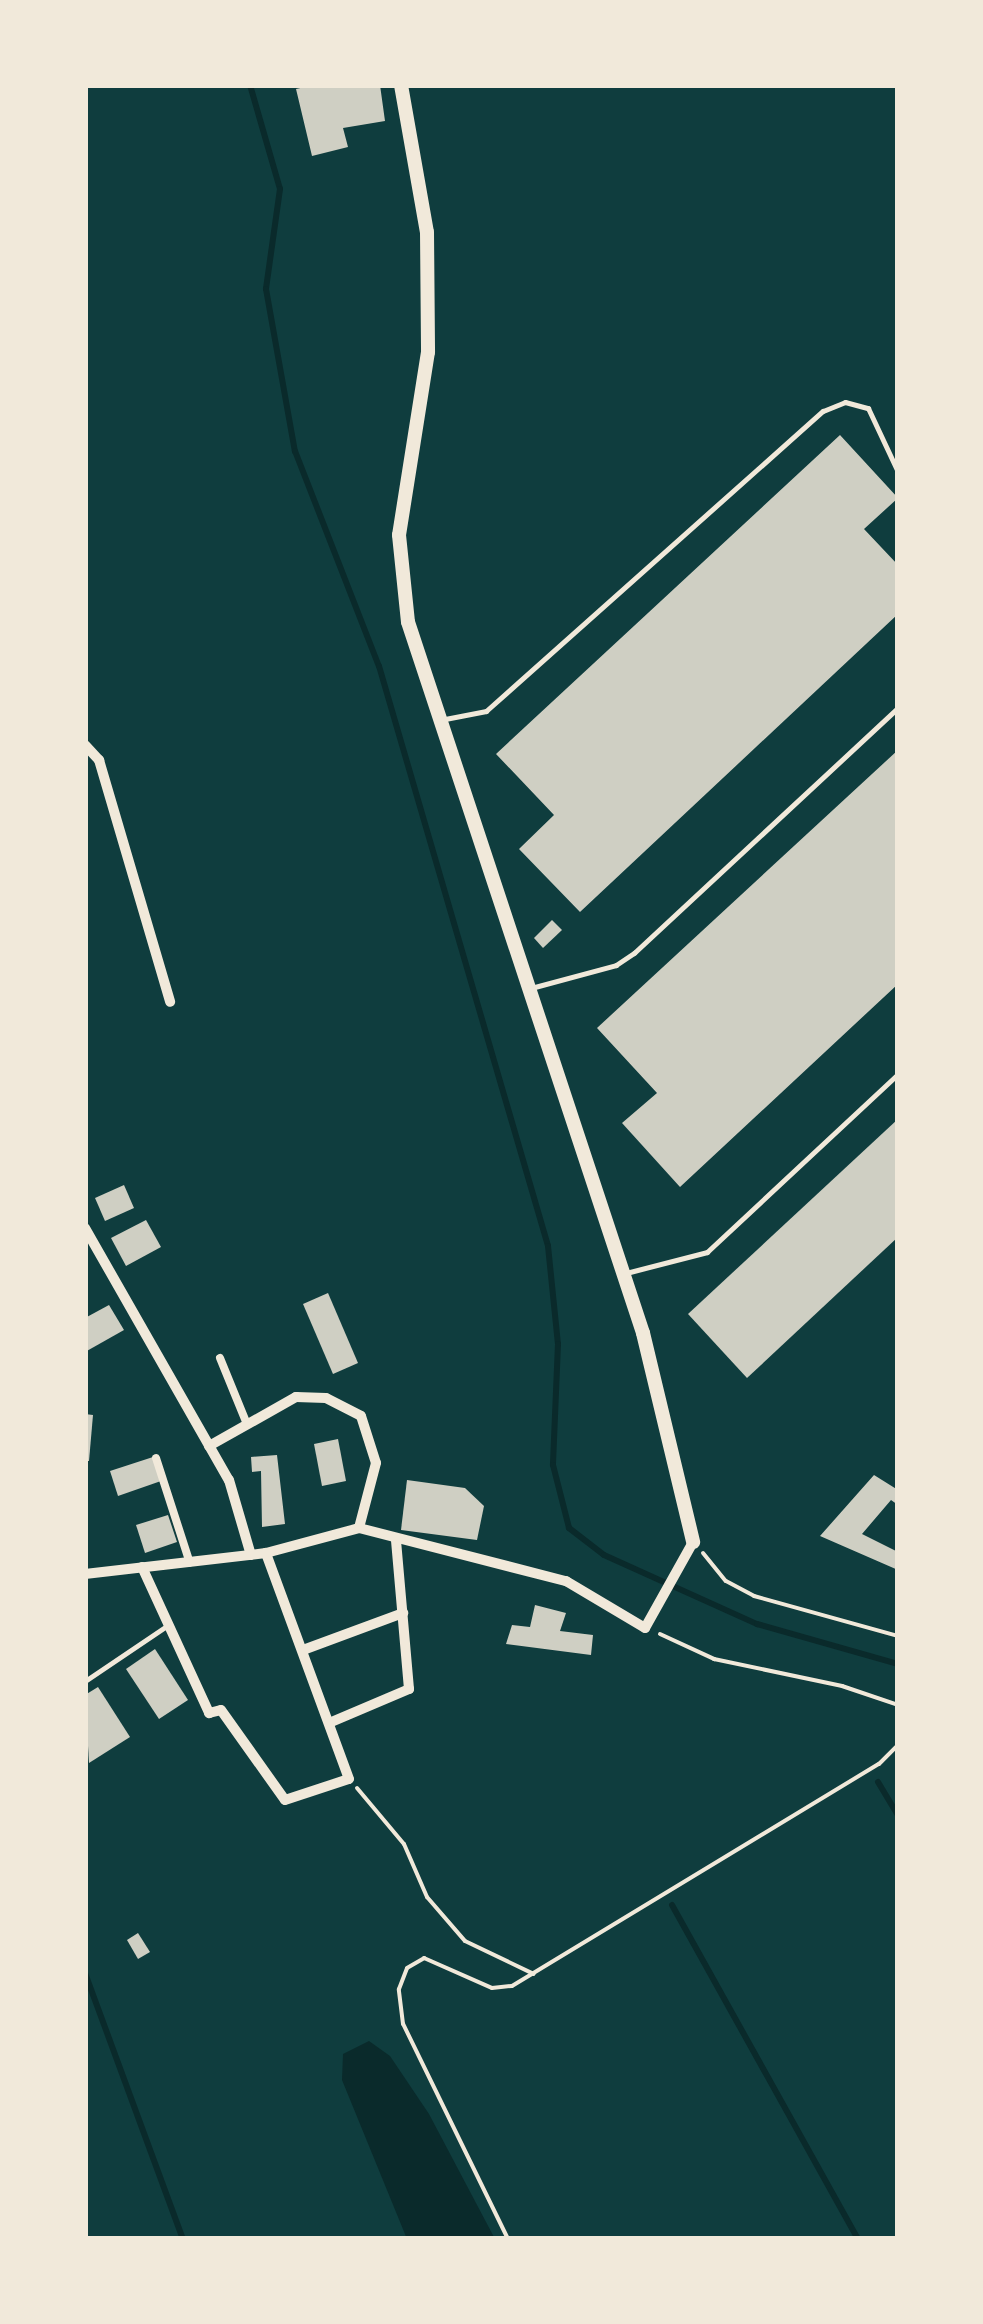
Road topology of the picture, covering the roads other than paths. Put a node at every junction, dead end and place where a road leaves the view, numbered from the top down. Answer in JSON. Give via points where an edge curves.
{"nodes":[{"id":1,"x":401,"y":85,"type":"edge"},
{"id":2,"x":898,"y":472,"type":"edge"},
{"id":3,"x":898,"y":708,"type":"edge"},
{"id":4,"x":440,"y":720,"type":"junction"},
{"id":5,"x":85,"y":745,"type":"edge"},
{"id":6,"x":528,"y":988,"type":"junction"},
{"id":7,"x":170,"y":1002,"type":"dead end"},
{"id":8,"x":898,"y":1074,"type":"edge"},
{"id":9,"x":85,"y":1228,"type":"edge"},
{"id":10,"x":623,"y":1274,"type":"junction"},
{"id":11,"x":220,"y":1358,"type":"dead end"},
{"id":12,"x":247,"y":1424,"type":"junction"},
{"id":13,"x":209,"y":1446,"type":"junction"},
{"id":14,"x":156,"y":1458,"type":"dead end"},
{"id":15,"x":359,"y":1528,"type":"junction"},
{"id":16,"x":396,"y":1540,"type":"junction"},
{"id":17,"x":693,"y":1542,"type":"joint"},
{"id":18,"x":266,"y":1553,"type":"junction"},
{"id":19,"x":251,"y":1555,"type":"junction"},
{"id":20,"x":190,"y":1563,"type":"junction"},
{"id":21,"x":142,"y":1567,"type":"junction"},
{"id":22,"x":85,"y":1574,"type":"edge"},
{"id":23,"x":403,"y":1613,"type":"junction"},
{"id":24,"x":165,"y":1627,"type":"junction"},
{"id":25,"x":303,"y":1650,"type":"junction"},
{"id":26,"x":85,"y":1681,"type":"edge"},
{"id":27,"x":329,"y":1723,"type":"junction"}],
"edges":[{"from":1,"to":4,"type":"street","via":[[427,232],[428,352],[399,565],[408,622]]},
{"from":2,"to":4,"type":"lane","via":[[868,408],[845,402],[823,412],[486,712]]},
{"from":3,"to":6,"type":"lane","via":[[634,953],[616,965]]},
{"from":4,"to":6,"type":"street"},
{"from":5,"to":7,"type":"street","via":[[99,760]]},
{"from":6,"to":10,"type":"street"},
{"from":8,"to":10,"type":"lane","via":[[707,1252]]},
{"from":9,"to":13,"type":"street"},
{"from":10,"to":17,"type":"street"},
{"from":11,"to":12,"type":"street"},
{"from":12,"to":13,"type":"street"},
{"from":12,"to":15,"type":"street","via":[[296,1397],[326,1398],[361,1416],[376,1463]]},
{"from":13,"to":19,"type":"street","via":[[229,1480]]},
{"from":14,"to":20,"type":"street"},
{"from":15,"to":16,"type":"street"},
{"from":15,"to":18,"type":"street"},
{"from":16,"to":17,"type":"street","via":[[566,1581],[645,1628]]},
{"from":16,"to":23,"type":"street"},
{"from":18,"to":19,"type":"street"},
{"from":18,"to":25,"type":"street"},
{"from":19,"to":20,"type":"street"},
{"from":20,"to":21,"type":"street"},
{"from":21,"to":22,"type":"street"},
{"from":21,"to":24,"type":"street"},
{"from":23,"to":25,"type":"street"},
{"from":23,"to":27,"type":"street","via":[[409,1688]]},
{"from":24,"to":26,"type":"lane"},
{"from":24,"to":27,"type":"street","via":[[209,1713],[221,1710],[285,1800],[349,1779]]},
{"from":25,"to":27,"type":"street"}]}
